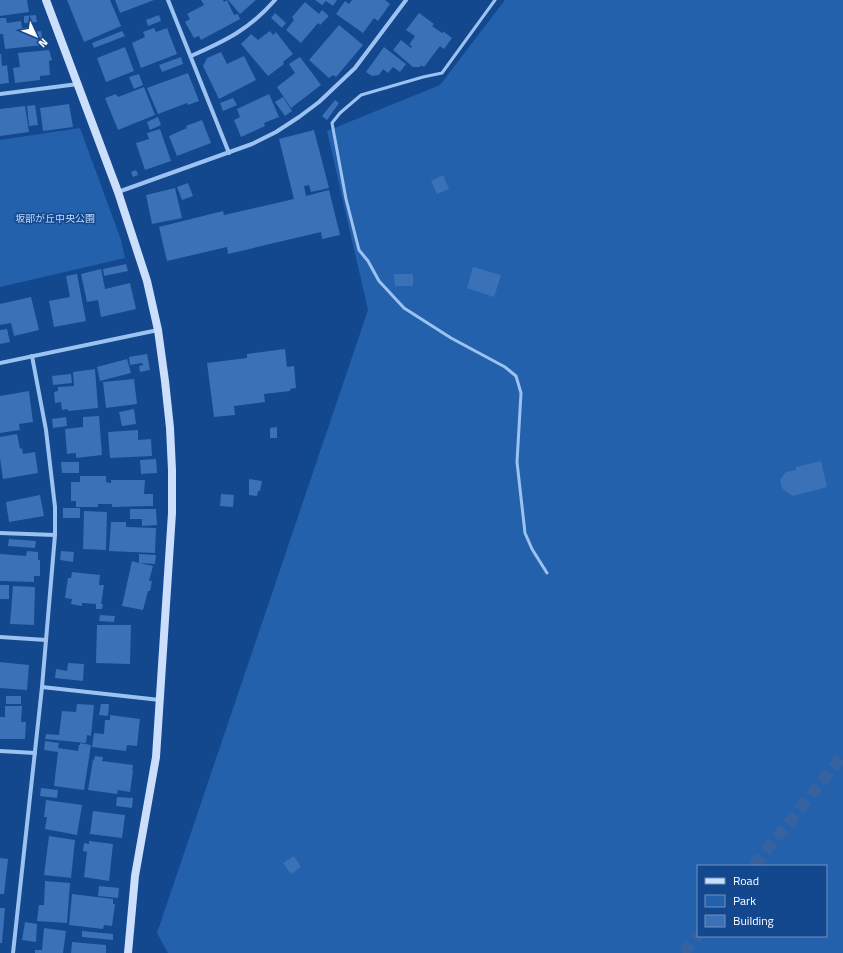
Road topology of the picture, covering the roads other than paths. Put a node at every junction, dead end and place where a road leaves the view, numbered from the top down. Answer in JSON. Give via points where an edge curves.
{"nodes":[{"id":1,"x":46,"y":0,"type":"edge"},
{"id":2,"x":168,"y":0,"type":"edge"},
{"id":3,"x":275,"y":0,"type":"edge"},
{"id":4,"x":406,"y":0,"type":"edge"},
{"id":5,"x":495,"y":0,"type":"edge"},
{"id":6,"x":191,"y":56,"type":"junction"},
{"id":7,"x":78,"y":84,"type":"junction"},
{"id":8,"x":0,"y":94,"type":"edge"},
{"id":9,"x":229,"y":153,"type":"junction"},
{"id":10,"x":118,"y":192,"type":"junction"},
{"id":11,"x":158,"y":330,"type":"junction"},
{"id":12,"x":32,"y":356,"type":"junction"},
{"id":13,"x":0,"y":363,"type":"edge"},
{"id":14,"x":0,"y":532,"type":"edge"},
{"id":15,"x":55,"y":534,"type":"junction"},
{"id":16,"x":547,"y":573,"type":"dead end"},
{"id":17,"x":0,"y":637,"type":"edge"},
{"id":18,"x":46,"y":640,"type":"junction"},
{"id":19,"x":42,"y":687,"type":"junction"},
{"id":20,"x":160,"y":700,"type":"junction"},
{"id":21,"x":0,"y":751,"type":"edge"},
{"id":22,"x":35,"y":753,"type":"junction"},
{"id":23,"x":13,"y":953,"type":"edge"},
{"id":24,"x":128,"y":953,"type":"edge"}],
"edges":[{"from":1,"to":7,"type":"street"},
{"from":2,"to":6,"type":"street"},
{"from":3,"to":6,"type":"street","via":[[233,36]]},
{"from":4,"to":9,"type":"street","via":[[355,68],[319,102],[276,132]]},
{"from":5,"to":16,"type":"lane","via":[[442,73],[360,95],[332,123],[346,199],[359,250],[379,281],[404,308],[516,376],[521,393],[517,462],[525,533],[532,550]]},
{"from":6,"to":9,"type":"street"},
{"from":7,"to":8,"type":"street"},
{"from":7,"to":10,"type":"street"},
{"from":9,"to":10,"type":"street"},
{"from":10,"to":11,"type":"street","via":[[147,281]]},
{"from":11,"to":12,"type":"street"},
{"from":11,"to":20,"type":"street","via":[[172,470],[172,513]]},
{"from":12,"to":13,"type":"street"},
{"from":12,"to":15,"type":"street","via":[[46,430],[55,507]]},
{"from":14,"to":15,"type":"street"},
{"from":15,"to":18,"type":"street"},
{"from":17,"to":18,"type":"street"},
{"from":18,"to":19,"type":"street"},
{"from":19,"to":20,"type":"street"},
{"from":19,"to":22,"type":"street"},
{"from":20,"to":24,"type":"street","via":[[156,757],[135,876]]},
{"from":21,"to":22,"type":"street"},
{"from":22,"to":23,"type":"street"}]}
